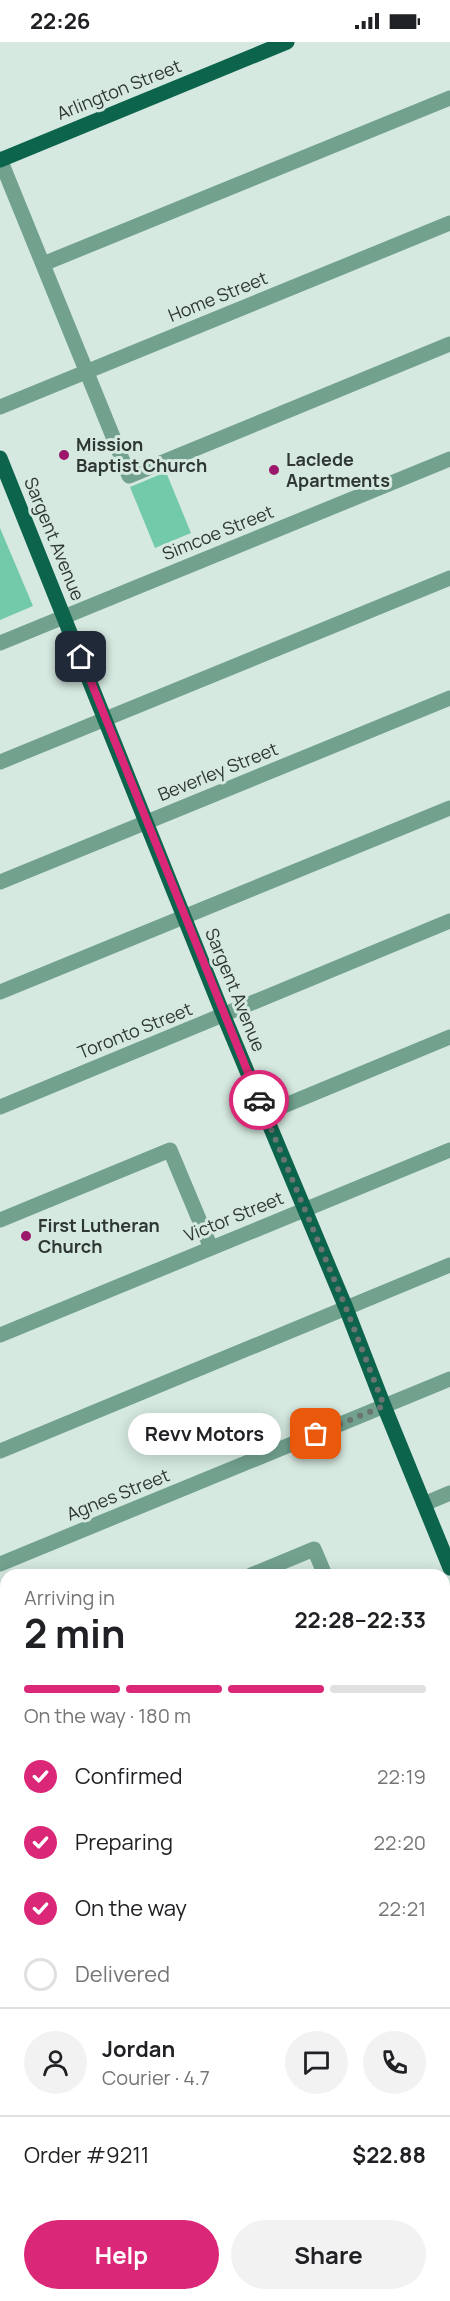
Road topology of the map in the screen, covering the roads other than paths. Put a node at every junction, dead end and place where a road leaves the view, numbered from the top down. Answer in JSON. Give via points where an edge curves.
{"nodes":[{"id":1,"x":287,"y":42,"type":"edge"},
{"id":2,"x":450,"y":98,"type":"edge"},
{"id":3,"x":0,"y":160,"type":"edge"},
{"id":4,"x":450,"y":223,"type":"edge"},
{"id":5,"x":43,"y":264,"type":"junction"},
{"id":6,"x":450,"y":344,"type":"edge"},
{"id":7,"x":87,"y":372,"type":"junction"},
{"id":8,"x":0,"y":407,"type":"edge"},
{"id":9,"x":0,"y":458,"type":"edge"},
{"id":10,"x":450,"y":459,"type":"edge"},
{"id":11,"x":450,"y":578,"type":"edge"},
{"id":12,"x":64,"y":616,"type":"junction"},
{"id":13,"x":0,"y":643,"type":"edge"},
{"id":14,"x":450,"y":698,"type":"edge"},
{"id":15,"x":105,"y":719,"type":"junction"},
{"id":16,"x":0,"y":762,"type":"edge"},
{"id":17,"x":450,"y":808,"type":"edge"},
{"id":18,"x":147,"y":822,"type":"junction"},
{"id":19,"x":0,"y":882,"type":"edge"},
{"id":20,"x":184,"y":916,"type":"junction"},
{"id":21,"x":450,"y":921,"type":"edge"},
{"id":22,"x":0,"y":992,"type":"edge"},
{"id":23,"x":224,"y":1014,"type":"junction"},
{"id":24,"x":450,"y":1037,"type":"edge"},
{"id":25,"x":0,"y":1107,"type":"edge"},
{"id":26,"x":264,"y":1114,"type":"junction"},
{"id":27,"x":450,"y":1150,"type":"edge"},
{"id":28,"x":305,"y":1210,"type":"junction"},
{"id":29,"x":0,"y":1220,"type":"edge"},
{"id":30,"x":211,"y":1248,"type":"junction"},
{"id":31,"x":450,"y":1265,"type":"edge"},
{"id":32,"x":346,"y":1308,"type":"junction"},
{"id":33,"x":0,"y":1335,"type":"edge"},
{"id":34,"x":450,"y":1379,"type":"edge"},
{"id":35,"x":384,"y":1406,"type":"junction"},
{"id":36,"x":0,"y":1451,"type":"edge"},
{"id":37,"x":450,"y":1493,"type":"edge"},
{"id":38,"x":424,"y":1504,"type":"junction"},
{"id":39,"x":0,"y":1564,"type":"edge"},
{"id":40,"x":450,"y":1568,"type":"edge"},
{"id":41,"x":266,"y":1569,"type":"edge"},
{"id":42,"x":322,"y":1569,"type":"edge"}],
"edges":[{"from":1,"to":3,"type":"main road","name":"Arlington Street"},
{"from":2,"to":5,"type":"street"},
{"from":3,"to":5,"type":"street"},
{"from":4,"to":7,"type":"street","name":"Home Street"},
{"from":5,"to":7,"type":"street"},
{"from":6,"to":7,"type":"street","via":[[129,476]]},
{"from":7,"to":8,"type":"street","name":"Home Street"},
{"from":9,"to":12,"type":"main road","name":"Sargent Avenue"},
{"from":10,"to":12,"type":"street","name":"Simcoe Street"},
{"from":11,"to":15,"type":"street"},
{"from":12,"to":13,"type":"street","name":"Simcoe Street"},
{"from":12,"to":15,"type":"main road","name":"Sargent Avenue"},
{"from":14,"to":18,"type":"street","name":"Beverley Street"},
{"from":15,"to":16,"type":"street"},
{"from":15,"to":18,"type":"main road","name":"Sargent Avenue"},
{"from":17,"to":20,"type":"street"},
{"from":18,"to":19,"type":"street","name":"Beverley Street"},
{"from":18,"to":20,"type":"main road","name":"Sargent Avenue"},
{"from":20,"to":22,"type":"street"},
{"from":20,"to":23,"type":"main road","name":"Sargent Avenue"},
{"from":21,"to":23,"type":"street","name":"Toronto Street"},
{"from":23,"to":25,"type":"street","name":"Toronto Street"},
{"from":23,"to":26,"type":"main road","name":"Sargent Avenue"},
{"from":24,"to":26,"type":"street"},
{"from":26,"to":28,"type":"main road","name":"Sargent Avenue"},
{"from":27,"to":28,"type":"street","name":"Victor Street"},
{"from":28,"to":30,"type":"street","name":"Victor Street"},
{"from":28,"to":32,"type":"main road","name":"Sargent Avenue"},
{"from":29,"to":30,"type":"street","via":[[170,1150]]},
{"from":30,"to":33,"type":"street","name":"Victor Street"},
{"from":31,"to":32,"type":"street"},
{"from":32,"to":35,"type":"main road","name":"Sargent Avenue"},
{"from":32,"to":36,"type":"street"},
{"from":34,"to":35,"type":"street","name":"Agnes Street"},
{"from":35,"to":38,"type":"main road","name":"Sargent Avenue"},
{"from":35,"to":39,"type":"street","name":"Agnes Street"},
{"from":37,"to":38,"type":"street"},
{"from":38,"to":40,"type":"main road","name":"Sargent Avenue"},
{"from":41,"to":42,"type":"street","via":[[314,1550]]}]}
